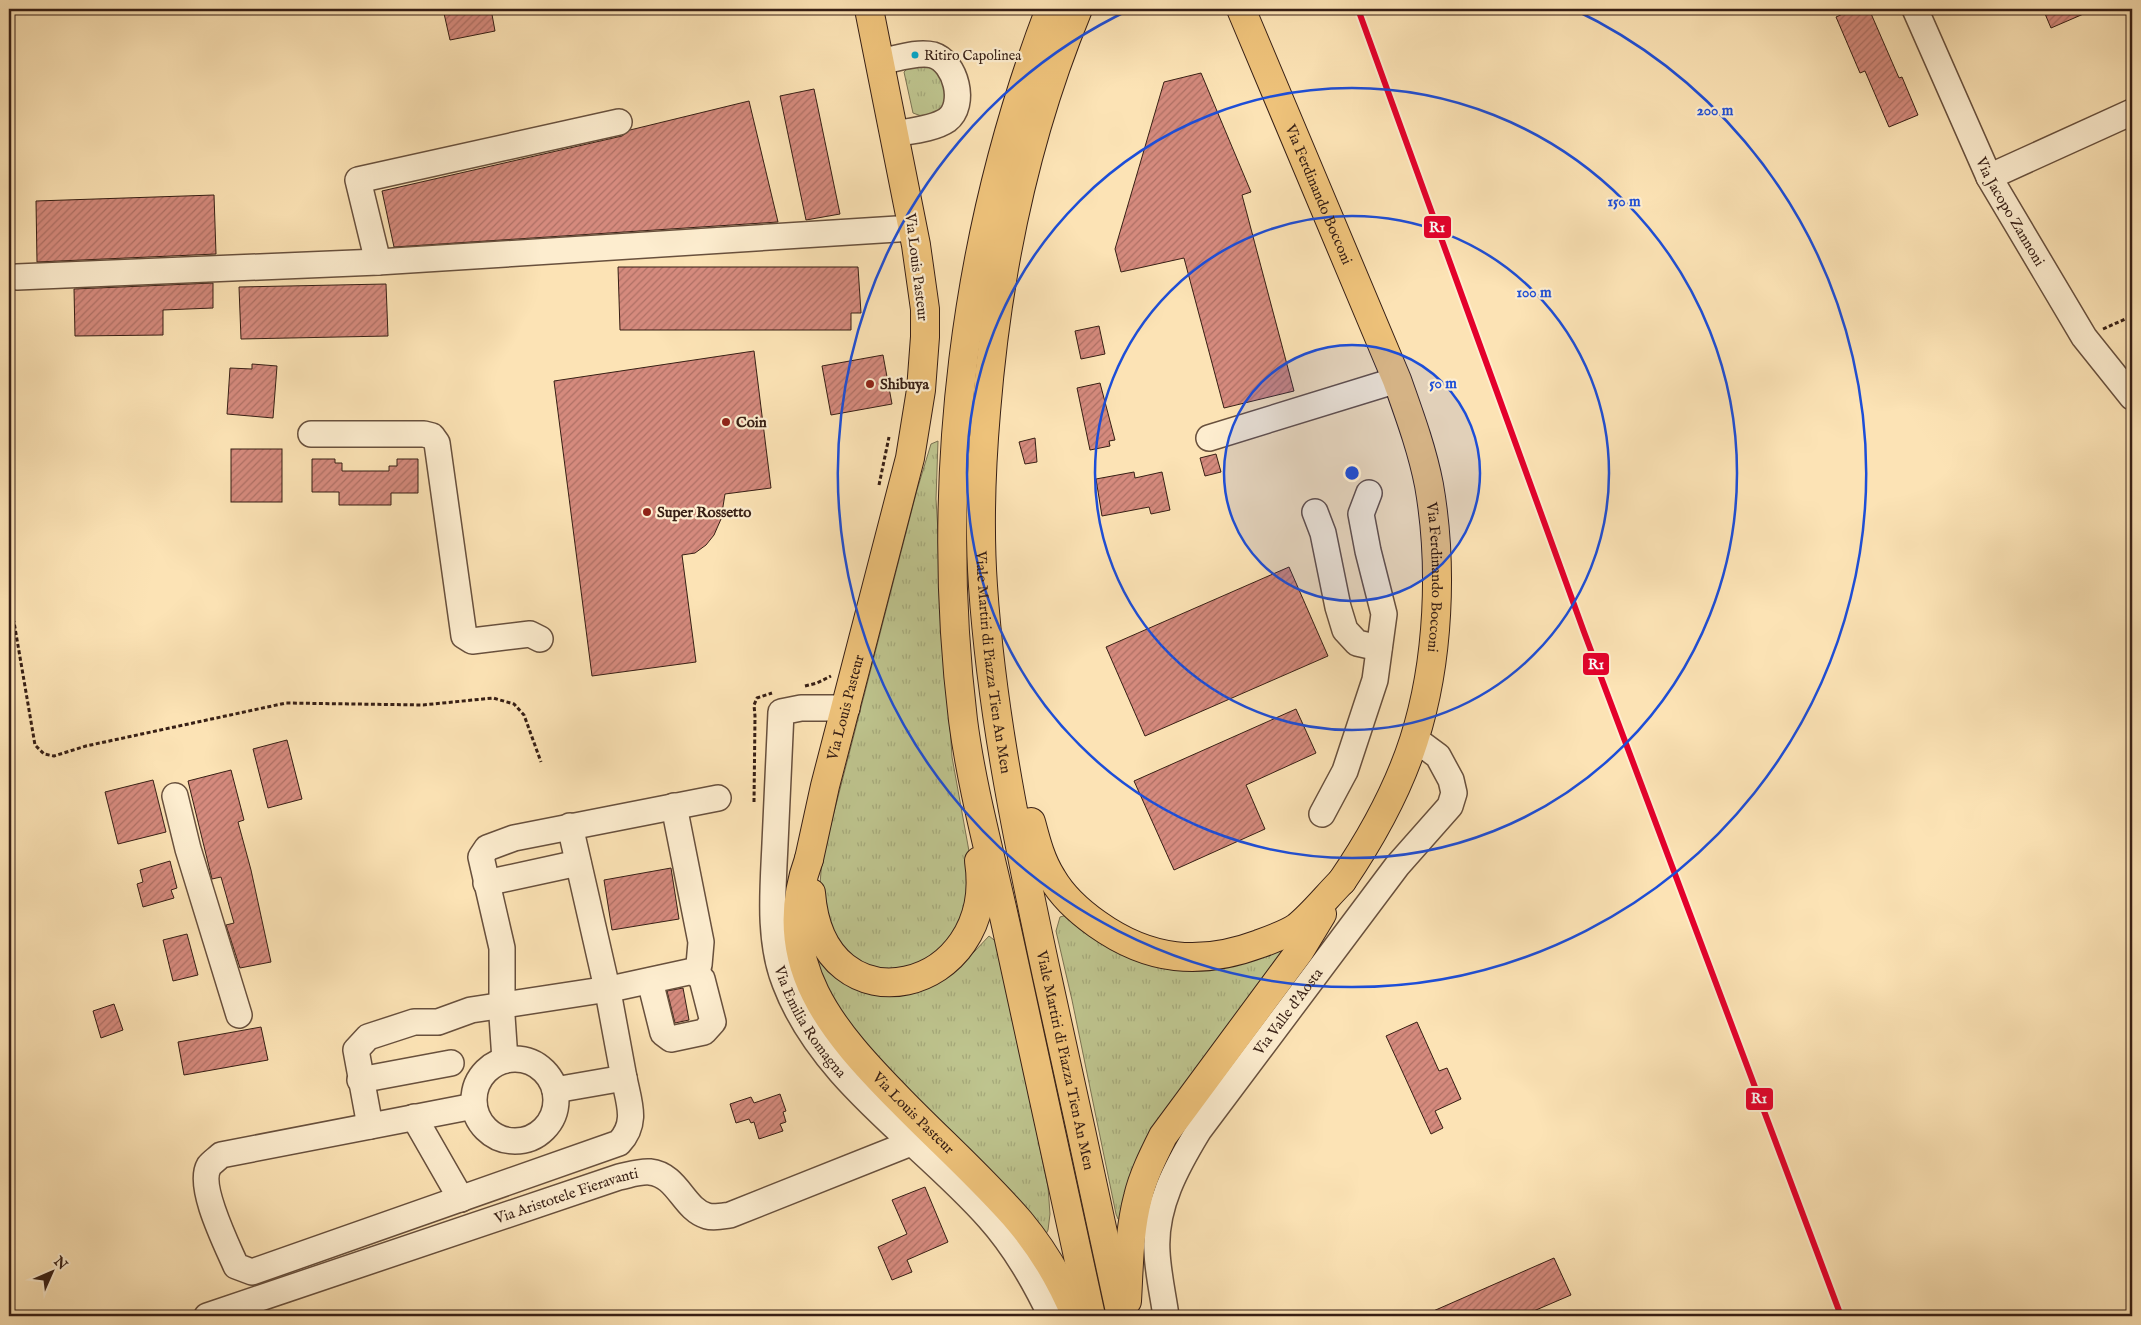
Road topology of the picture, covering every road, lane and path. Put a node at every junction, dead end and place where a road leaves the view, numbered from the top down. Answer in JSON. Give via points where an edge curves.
{"nodes":[{"id":1,"x":869,"y":9,"type":"edge"},
{"id":2,"x":1050,"y":9,"type":"edge"},
{"id":3,"x":1078,"y":9,"type":"edge"},
{"id":4,"x":1241,"y":9,"type":"edge"},
{"id":5,"x":1915,"y":9,"type":"edge"},
{"id":6,"x":880,"y":62,"type":"junction"},
{"id":7,"x":2132,"y":112,"type":"edge"},
{"id":8,"x":619,"y":122,"type":"dead end"},
{"id":9,"x":894,"y":134,"type":"junction"},
{"id":10,"x":1988,"y":177,"type":"junction"},
{"id":11,"x":913,"y":228,"type":"junction"},
{"id":12,"x":378,"y":262,"type":"junction"},
{"id":13,"x":17,"y":277,"type":"dead end"},
{"id":14,"x":2132,"y":316,"type":"edge"},
{"id":15,"x":2084,"y":337,"type":"junction"},
{"id":16,"x":977,"y":353,"type":"junction"},
{"id":17,"x":1397,"y":380,"type":"junction"},
{"id":18,"x":2132,"y":397,"type":"edge"},
{"id":19,"x":311,"y":434,"type":"dead end"},
{"id":20,"x":1209,"y":438,"type":"dead end"},
{"id":21,"x":1369,"y":493,"type":"dead end"},
{"id":22,"x":1315,"y":512,"type":"dead end"},
{"id":23,"x":9,"y":613,"type":"edge"},
{"id":24,"x":987,"y":631,"type":"junction"},
{"id":25,"x":540,"y":639,"type":"dead end"},
{"id":26,"x":1379,"y":648,"type":"junction"},
{"id":27,"x":847,"y":708,"type":"junction"},
{"id":28,"x":964,"y":721,"type":"junction"},
{"id":29,"x":1414,"y":739,"type":"junction"},
{"id":30,"x":541,"y":762,"type":"dead end"},
{"id":31,"x":176,"y":796,"type":"dead end"},
{"id":32,"x":718,"y":798,"type":"dead end"},
{"id":33,"x":674,"y":806,"type":"junction"},
{"id":34,"x":1322,"y":814,"type":"dead end"},
{"id":35,"x":570,"y":826,"type":"junction"},
{"id":36,"x":809,"y":859,"type":"junction"},
{"id":37,"x":578,"y":863,"type":"junction"},
{"id":38,"x":1342,"y":881,"type":"junction"},
{"id":39,"x":486,"y":883,"type":"junction"},
{"id":40,"x":693,"y":971,"type":"junction"},
{"id":41,"x":650,"y":981,"type":"junction"},
{"id":42,"x":607,"y":990,"type":"junction"},
{"id":43,"x":502,"y":1007,"type":"junction"},
{"id":44,"x":239,"y":1015,"type":"dead end"},
{"id":45,"x":505,"y":1060,"type":"junction"},
{"id":46,"x":451,"y":1063,"type":"dead end"},
{"id":47,"x":624,"y":1078,"type":"junction"},
{"id":48,"x":360,"y":1080,"type":"junction"},
{"id":49,"x":555,"y":1090,"type":"junction"},
{"id":50,"x":474,"y":1106,"type":"junction"},
{"id":51,"x":414,"y":1117,"type":"junction"},
{"id":52,"x":370,"y":1126,"type":"junction"},
{"id":53,"x":524,"y":1140,"type":"junction"},
{"id":54,"x":911,"y":1143,"type":"junction"},
{"id":55,"x":535,"y":1173,"type":"junction"},
{"id":56,"x":461,"y":1199,"type":"junction"},
{"id":57,"x":207,"y":1316,"type":"edge"},
{"id":58,"x":1051,"y":1316,"type":"edge"},
{"id":59,"x":1076,"y":1316,"type":"edge"},
{"id":60,"x":1090,"y":1316,"type":"edge"},
{"id":61,"x":1121,"y":1316,"type":"edge"},
{"id":62,"x":1126,"y":1316,"type":"edge"},
{"id":63,"x":1166,"y":1316,"type":"edge"}],
"edges":[{"from":1,"to":6,"type":"main road","name":"Via Louis Pasteur"},
{"from":2,"to":16,"type":"main road","name":"Viale Martiri di Piazza Tien An Men","via":[[999,167],[978,260]]},
{"from":3,"to":16,"type":"main road","name":"Viale Martiri di Piazza Tien An Men","via":[[1026,165],[1005,262]]},
{"from":4,"to":17,"type":"main road","name":"Via Ferdinando Bocconi"},
{"from":5,"to":10,"type":"street","name":"Via Jacopo Zannoni"},
{"from":6,"to":9,"type":"main road","name":"Via Louis Pasteur"},
{"from":6,"to":9,"type":"street","via":[[921,54],[936,56],[946,65],[956,84],[956,107],[947,120]]},
{"from":7,"to":10,"type":"street"},
{"from":8,"to":12,"type":"street","via":[[358,180]]},
{"from":9,"to":11,"type":"main road","name":"Via Louis Pasteur"},
{"from":10,"to":15,"type":"street","name":"Via Jacopo Zannoni"},
{"from":11,"to":12,"type":"street"},
{"from":11,"to":27,"type":"main road","name":"Via Louis Pasteur","via":[[925,327],[916,430]]},
{"from":12,"to":13,"type":"street"},
{"from":14,"to":15,"type":"path"},
{"from":15,"to":18,"type":"street","name":"Via Jacopo Zannoni"},
{"from":16,"to":24,"type":"main road","name":"Viale Martiri di Piazza Tien An Men","via":[[982,584]]},
{"from":16,"to":28,"type":"main road","name":"Viale Martiri di Piazza Tien An Men","via":[[954,490],[953,552]]},
{"from":17,"to":20,"type":"street"},
{"from":17,"to":29,"type":"main road","name":"Via Ferdinando Bocconi","via":[[1419,442],[1429,484],[1437,563],[1432,656]]},
{"from":19,"to":25,"type":"street","via":[[432,436],[437,443],[464,636],[472,641],[530,634]]},
{"from":21,"to":26,"type":"street","via":[[1361,514],[1384,614]]},
{"from":22,"to":26,"type":"street","via":[[1323,533],[1345,630],[1357,643]]},
{"from":23,"to":30,"type":"path","via":[[14,622],[35,745],[44,754],[54,756],[286,703],[423,705],[493,698],[514,704],[524,715]]},
{"from":24,"to":38,"type":"main road","via":[[1007,697],[1023,787],[1041,858],[1052,880],[1068,900],[1100,926],[1138,947],[1167,956],[1232,954],[1296,927]]},
{"from":24,"to":61,"type":"main road","name":"Viale Martiri di Piazza Tien An Men","via":[[997,721],[1013,817]]},
{"from":26,"to":34,"type":"street","via":[[1375,680],[1345,771]]},
{"from":27,"to":36,"type":"main road","name":"Via Louis Pasteur"},
{"from":27,"to":54,"type":"street","name":"Via Emilia Romagna","via":[[801,708],[781,712],[773,890],[776,944],[784,982],[813,1036],[832,1062]]},
{"from":28,"to":36,"type":"main road","via":[[963,768],[981,872],[980,905],[966,938],[940,966],[908,981],[892,984],[877,982],[849,970],[829,951],[815,920]]},
{"from":28,"to":60,"type":"main road","name":"Viale Martiri di Piazza Tien An Men"},
{"from":29,"to":38,"type":"main road","name":"Via Ferdinando Bocconi","via":[[1376,826]]},
{"from":29,"to":63,"type":"street","name":"Via Valle d'Aosta","via":[[1438,756],[1451,780],[1454,793],[1450,806],[1397,866],[1199,1130],[1182,1159],[1167,1192],[1156,1250]]},
{"from":31,"to":44,"type":"street","via":[[188,849]]},
{"from":32,"to":33,"type":"street"},
{"from":33,"to":35,"type":"street"},
{"from":33,"to":40,"type":"street","via":[[701,942],[699,965]]},
{"from":35,"to":37,"type":"street"},
{"from":35,"to":39,"type":"street","via":[[514,838],[487,848],[481,857]]},
{"from":36,"to":59,"type":"main road","name":"Via Louis Pasteur","via":[[801,881],[799,941],[812,989],[824,1013],[858,1058],[1023,1226],[1051,1265]]},
{"from":37,"to":39,"type":"street"},
{"from":37,"to":42,"type":"street"},
{"from":38,"to":62,"type":"main road","via":[[1299,952],[1163,1136],[1149,1163],[1132,1227]]},
{"from":39,"to":43,"type":"street","via":[[502,948]]},
{"from":40,"to":41,"type":"street"},
{"from":40,"to":41,"type":"street","via":[[702,979],[713,1022],[704,1032],[671,1039],[663,1033]]},
{"from":41,"to":42,"type":"street"},
{"from":42,"to":43,"type":"street"},
{"from":42,"to":47,"type":"street"},
{"from":43,"to":45,"type":"street"},
{"from":43,"to":48,"type":"street","via":[[472,1010],[438,1022],[414,1022],[368,1037],[356,1050]]},
{"from":45,"to":49,"type":"street","via":[[518,1059],[536,1065],[550,1078]]},
{"from":45,"to":50,"type":"street","via":[[484,1072],[474,1094]]},
{"from":46,"to":48,"type":"street"},
{"from":47,"to":49,"type":"street"},
{"from":47,"to":55,"type":"street","via":[[631,1114],[629,1132],[619,1143]]},
{"from":48,"to":52,"type":"street"},
{"from":49,"to":53,"type":"street","via":[[554,1112],[550,1121],[539,1133]]},
{"from":50,"to":51,"type":"street"},
{"from":50,"to":53,"type":"street","via":[[478,1119],[492,1133],[511,1141]]},
{"from":51,"to":52,"type":"street"},
{"from":51,"to":56,"type":"street"},
{"from":52,"to":56,"type":"street","via":[[221,1155],[209,1166],[206,1179],[211,1204],[236,1266],[252,1272]]},
{"from":53,"to":55,"type":"street"},
{"from":54,"to":57,"type":"street","name":"Via Aristotele Fieravanti","via":[[730,1215],[708,1216],[702,1213],[674,1185],[658,1175],[643,1172],[626,1176]]},
{"from":54,"to":58,"type":"street","name":"Via Emilia Romagna","via":[[988,1217],[1017,1252]]},
{"from":55,"to":56,"type":"street"}]}
